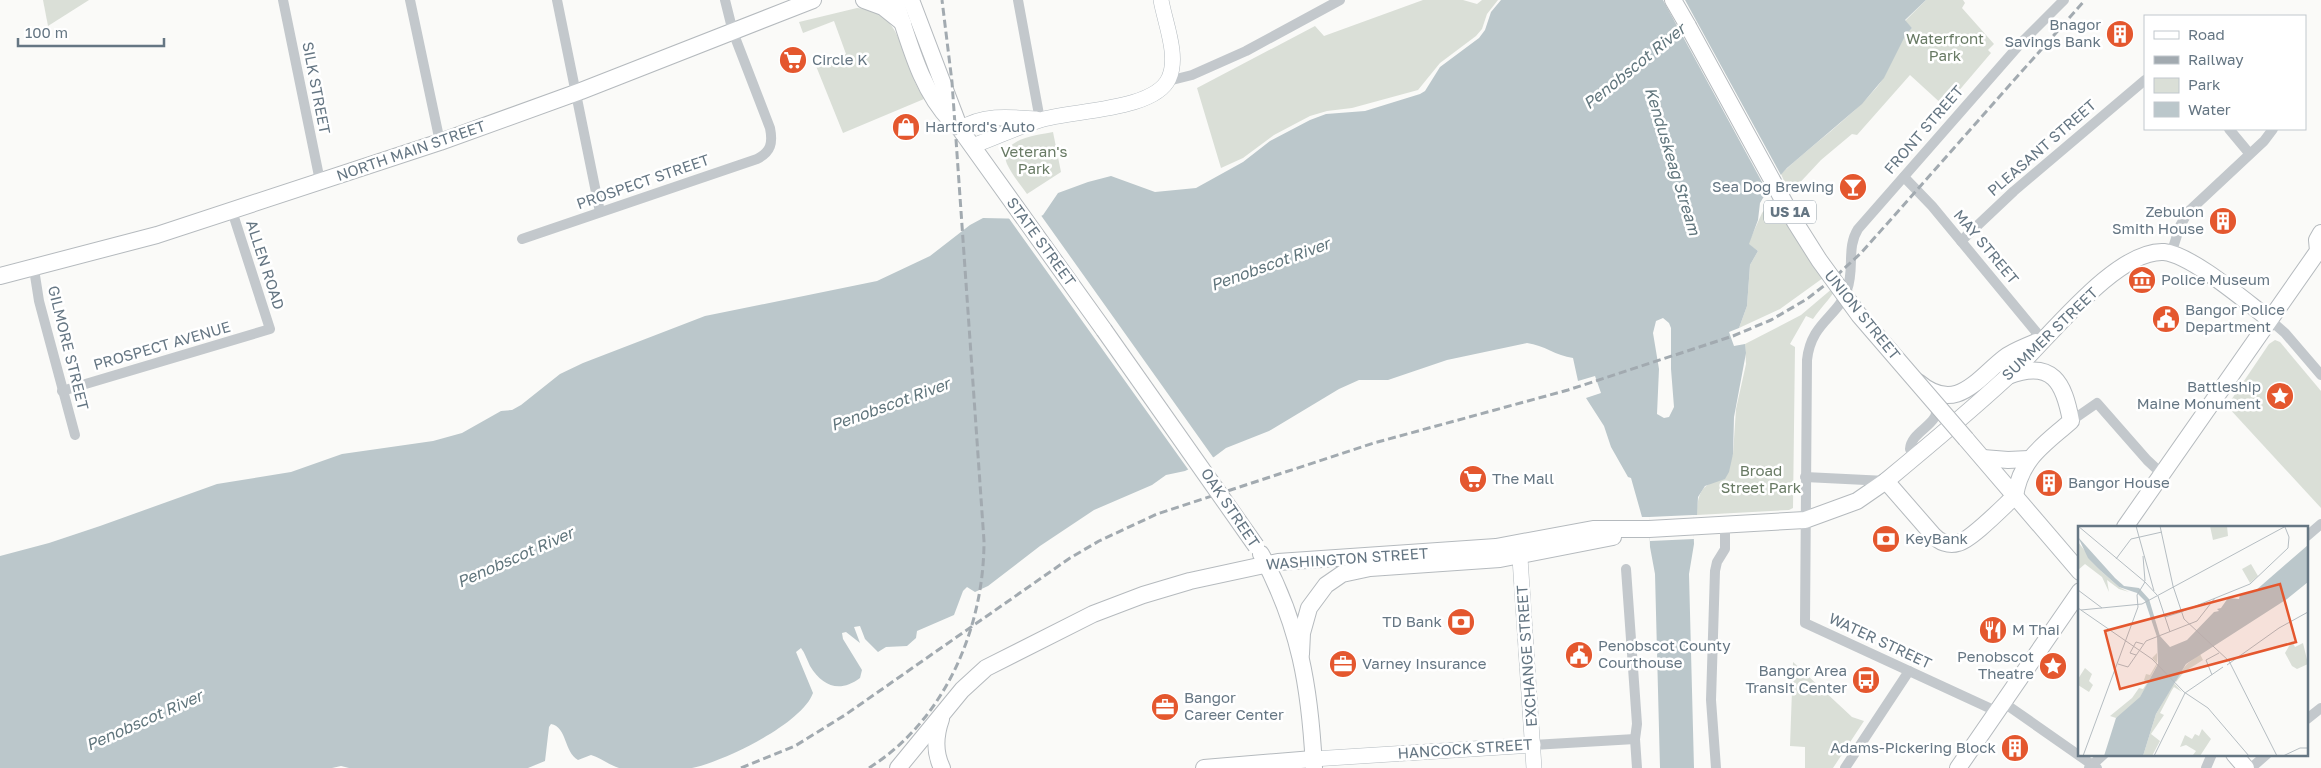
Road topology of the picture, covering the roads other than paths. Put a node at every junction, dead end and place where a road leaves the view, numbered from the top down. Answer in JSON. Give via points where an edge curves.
{"nodes":[{"id":1,"x":283,"y":0,"type":"edge"},
{"id":2,"x":410,"y":0,"type":"edge"},
{"id":3,"x":557,"y":0,"type":"edge"},
{"id":4,"x":725,"y":0,"type":"edge"},
{"id":5,"x":813,"y":0,"type":"edge"},
{"id":6,"x":864,"y":0,"type":"edge"},
{"id":7,"x":895,"y":0,"type":"edge"},
{"id":8,"x":911,"y":0,"type":"edge"},
{"id":9,"x":1018,"y":0,"type":"edge"},
{"id":10,"x":1161,"y":0,"type":"edge"},
{"id":11,"x":1340,"y":0,"type":"edge"},
{"id":12,"x":1674,"y":0,"type":"edge"},
{"id":13,"x":2064,"y":0,"type":"edge"},
{"id":14,"x":903,"y":23,"type":"junction"},
{"id":15,"x":733,"y":32,"type":"junction"},
{"id":16,"x":1168,"y":81,"type":"junction"},
{"id":17,"x":2144,"y":81,"type":"edge"},
{"id":18,"x":575,"y":94,"type":"junction"},
{"id":19,"x":1040,"y":120,"type":"junction"},
{"id":20,"x":960,"y":129,"type":"junction"},
{"id":21,"x":2230,"y":130,"type":"edge"},
{"id":22,"x":2272,"y":130,"type":"edge"},
{"id":23,"x":440,"y":142,"type":"junction"},
{"id":24,"x":972,"y":146,"type":"junction"},
{"id":25,"x":2249,"y":153,"type":"junction"},
{"id":26,"x":1904,"y":177,"type":"junction"},
{"id":27,"x":320,"y":181,"type":"junction"},
{"id":28,"x":232,"y":210,"type":"junction"},
{"id":29,"x":600,"y":212,"type":"junction"},
{"id":30,"x":2321,"y":233,"type":"edge"},
{"id":31,"x":522,"y":238,"type":"dead end"},
{"id":32,"x":1961,"y":241,"type":"junction"},
{"id":33,"x":2319,"y":251,"type":"edge"},
{"id":34,"x":2171,"y":254,"type":"junction"},
{"id":35,"x":34,"y":269,"type":"junction"},
{"id":36,"x":0,"y":276,"type":"edge"},
{"id":37,"x":1843,"y":298,"type":"junction"},
{"id":38,"x":2269,"y":319,"type":"junction"},
{"id":39,"x":270,"y":329,"type":"joint"},
{"id":40,"x":1104,"y":330,"type":"joint"},
{"id":41,"x":2042,"y":339,"type":"junction"},
{"id":42,"x":2321,"y":375,"type":"edge"},
{"id":43,"x":2008,"y":376,"type":"junction"},
{"id":44,"x":1916,"y":381,"type":"junction"},
{"id":45,"x":62,"y":391,"type":"junction"},
{"id":46,"x":2071,"y":421,"type":"junction"},
{"id":47,"x":75,"y":435,"type":"dead end"},
{"id":48,"x":1915,"y":457,"type":"junction"},
{"id":49,"x":1983,"y":458,"type":"junction"},
{"id":50,"x":2029,"y":459,"type":"junction"},
{"id":51,"x":2162,"y":474,"type":"junction"},
{"id":52,"x":1806,"y":476,"type":"junction"},
{"id":53,"x":1886,"y":481,"type":"junction"},
{"id":54,"x":2015,"y":496,"type":"junction"},
{"id":55,"x":1805,"y":520,"type":"junction"},
{"id":56,"x":2321,"y":524,"type":"edge"},
{"id":57,"x":1725,"y":526,"type":"junction"},
{"id":58,"x":2126,"y":526,"type":"edge"},
{"id":59,"x":2308,"y":535,"type":"edge"},
{"id":60,"x":1519,"y":550,"type":"junction"},
{"id":61,"x":1266,"y":564,"type":"junction"},
{"id":62,"x":1626,"y":569,"type":"dead end"},
{"id":63,"x":2078,"y":570,"type":"edge"},
{"id":64,"x":2078,"y":594,"type":"edge"},
{"id":65,"x":1301,"y":654,"type":"junction"},
{"id":66,"x":1909,"y":671,"type":"junction"},
{"id":67,"x":2001,"y":707,"type":"junction"},
{"id":68,"x":2321,"y":708,"type":"edge"},
{"id":69,"x":944,"y":712,"type":"junction"},
{"id":70,"x":2308,"y":718,"type":"edge"},
{"id":71,"x":1635,"y":740,"type":"junction"},
{"id":72,"x":1533,"y":745,"type":"junction"},
{"id":73,"x":2102,"y":756,"type":"edge"},
{"id":74,"x":2211,"y":756,"type":"edge"},
{"id":75,"x":2236,"y":756,"type":"edge"},
{"id":76,"x":2265,"y":756,"type":"edge"},
{"id":77,"x":1314,"y":764,"type":"edge"},
{"id":78,"x":2093,"y":767,"type":"edge"},
{"id":79,"x":898,"y":768,"type":"edge"},
{"id":80,"x":942,"y":768,"type":"edge"},
{"id":81,"x":1204,"y":768,"type":"edge"},
{"id":82,"x":1534,"y":768,"type":"edge"},
{"id":83,"x":1637,"y":768,"type":"edge"},
{"id":84,"x":1716,"y":768,"type":"edge"},
{"id":85,"x":1845,"y":768,"type":"edge"},
{"id":86,"x":1958,"y":768,"type":"edge"},
{"id":87,"x":2206,"y":768,"type":"edge"},
{"id":88,"x":2246,"y":768,"type":"edge"},
{"id":89,"x":2251,"y":768,"type":"edge"}],
"edges":[{"from":1,"to":27,"type":"street","name":"SILK STREET"},
{"from":2,"to":23,"type":"street"},
{"from":3,"to":18,"type":"street"},
{"from":4,"to":15,"type":"street"},
{"from":5,"to":15,"type":"main road","name":"NORTH MAIN STREET"},
{"from":6,"to":14,"type":"main road","via":[[883,7]]},
{"from":7,"to":14,"type":"main road","name":"STATE STREET"},
{"from":8,"to":20,"type":"main road","name":"STATE STREET"},
{"from":9,"to":19,"type":"street"},
{"from":10,"to":16,"type":"street","via":[[1172,58]]},
{"from":11,"to":16,"type":"street","via":[[1268,40],[1192,75]]},
{"from":12,"to":44,"type":"main road","name":"UNION STREET","number":"US 1A","bridge":true,"via":[[1811,248],[1851,305]]},
{"from":13,"to":26,"type":"street","name":"FRONT STREET","via":[[2021,43]]},
{"from":14,"to":20,"type":"main road","name":"STATE STREET","via":[[934,97]]},
{"from":15,"to":18,"type":"main road","name":"NORTH MAIN STREET"},
{"from":15,"to":29,"type":"street","name":"PROSPECT STREET","via":[[770,128],[770,149],[757,160]]},
{"from":16,"to":19,"type":"street","via":[[1144,99]]},
{"from":17,"to":32,"type":"street","name":"PLEASANT STREET","via":[[2014,191]]},
{"from":18,"to":23,"type":"main road","name":"NORTH MAIN STREET"},
{"from":18,"to":29,"type":"street"},
{"from":19,"to":20,"type":"street","via":[[989,118]]},
{"from":19,"to":24,"type":"street"},
{"from":20,"to":24,"type":"main road","name":"STATE STREET"},
{"from":21,"to":25,"type":"street"},
{"from":22,"to":25,"type":"street"},
{"from":23,"to":27,"type":"main road","name":"NORTH MAIN STREET"},
{"from":24,"to":40,"type":"main road","name":"STATE STREET"},
{"from":25,"to":34,"type":"street","via":[[2188,212]]},
{"from":26,"to":32,"type":"street","name":"MAY STREET"},
{"from":26,"to":37,"type":"street","name":"FRONT STREET","via":[[1854,237],[1850,248],[1849,285]]},
{"from":27,"to":28,"type":"main road","name":"NORTH MAIN STREET"},
{"from":28,"to":35,"type":"main road","name":"NORTH MAIN STREET","via":[[157,235]]},
{"from":28,"to":39,"type":"street","name":"ALLEN ROAD"},
{"from":29,"to":31,"type":"street","name":"PROSPECT STREET"},
{"from":30,"to":33,"type":"main road","via":[[2317,240]]},
{"from":32,"to":41,"type":"street","name":"MAY STREET"},
{"from":33,"to":38,"type":"main road"},
{"from":34,"to":38,"type":"main road","number":"US 1A","via":[[2195,265]]},
{"from":34,"to":41,"type":"main road","name":"SUMMER STREET","number":"US 1A","via":[[2148,254],[2126,264]]},
{"from":35,"to":36,"type":"main road","name":"NORTH MAIN STREET"},
{"from":35,"to":45,"type":"street","name":"GILMORE STREET"},
{"from":37,"to":48,"type":"street","via":[[1936,406],[1935,418],[1911,442],[1910,449]]},
{"from":37,"to":52,"type":"street","via":[[1818,329],[1809,350]]},
{"from":38,"to":42,"type":"street"},
{"from":38,"to":51,"type":"main road"},
{"from":39,"to":45,"type":"street","name":"PROSPECT AVENUE"},
{"from":40,"to":61,"type":"main road","name":"OAK STREET","bridge":true},
{"from":41,"to":43,"type":"main road","name":"SUMMER STREET","number":"US 1A"},
{"from":41,"to":44,"type":"main road","number":"US 1A","bridge":true,"via":[[2007,356],[1968,390],[1954,395],[1932,391]]},
{"from":43,"to":46,"type":"main road","via":[[2038,372],[2054,378],[2066,394]]},
{"from":43,"to":48,"type":"main road","name":"SUMMER STREET","number":"US 1A"},
{"from":44,"to":49,"type":"main road","name":"UNION STREET","number":"US 1A","bridge":true},
{"from":45,"to":47,"type":"street","name":"GILMORE STREET"},
{"from":46,"to":50,"type":"main road"},
{"from":46,"to":51,"type":"street","via":[[2097,403]]},
{"from":48,"to":53,"type":"main road","number":"US 1A"},
{"from":49,"to":50,"type":"main road"},
{"from":49,"to":54,"type":"main road","name":"UNION STREET","number":"US 1A"},
{"from":50,"to":54,"type":"main road"},
{"from":51,"to":58,"type":"main road"},
{"from":52,"to":53,"type":"street"},
{"from":52,"to":55,"type":"street"},
{"from":53,"to":54,"type":"main road","via":[[1933,536],[1950,544],[1964,540]]},
{"from":53,"to":55,"type":"main road","name":"WASHINGTON STREET","via":[[1857,501]]},
{"from":54,"to":63,"type":"main road","name":"UNION STREET"},
{"from":55,"to":57,"type":"main road","name":"WASHINGTON STREET"},
{"from":55,"to":66,"type":"street","name":"WATER STREET","via":[[1805,623]]},
{"from":56,"to":59,"type":"street"},
{"from":57,"to":60,"type":"main road","name":"WASHINGTON STREET","via":[[1649,529]]},
{"from":57,"to":84,"type":"street","via":[[1726,546],[1715,571],[1711,700]]},
{"from":60,"to":61,"type":"main road","name":"WASHINGTON STREET","via":[[1450,551]]},
{"from":60,"to":65,"type":"main road","name":"WASHINGTON STREET","via":[[1459,563],[1370,568],[1342,574],[1326,585],[1312,601],[1303,626]]},
{"from":60,"to":72,"type":"street","name":"EXCHANGE STREET"},
{"from":61,"to":65,"type":"main road","name":"OAK STREET"},
{"from":61,"to":69,"type":"main road","name":"WASHINGTON STREET","via":[[1160,590],[1077,621],[986,668],[968,683]]},
{"from":62,"to":71,"type":"street","via":[[1637,724]]},
{"from":64,"to":67,"type":"main road"},
{"from":65,"to":77,"type":"main road","name":"OAK STREET"},
{"from":66,"to":67,"type":"street","name":"WATER STREET"},
{"from":66,"to":85,"type":"street"},
{"from":67,"to":78,"type":"street","name":"WATER STREET"},
{"from":67,"to":86,"type":"main road"},
{"from":68,"to":70,"type":"street"},
{"from":69,"to":79,"type":"main road","name":"WASHINGTON STREET"},
{"from":69,"to":80,"type":"main road","via":[[936,740]]},
{"from":71,"to":72,"type":"street","name":"HANCOCK STREET"},
{"from":71,"to":83,"type":"street"},
{"from":72,"to":77,"type":"street","name":"HANCOCK STREET"},
{"from":72,"to":82,"type":"street","name":"EXCHANGE STREET"},
{"from":73,"to":78,"type":"street"},
{"from":74,"to":87,"type":"street"},
{"from":75,"to":88,"type":"main road"},
{"from":76,"to":89,"type":"street"},
{"from":77,"to":81,"type":"main road","name":"HANCOCK STREET"}]}
